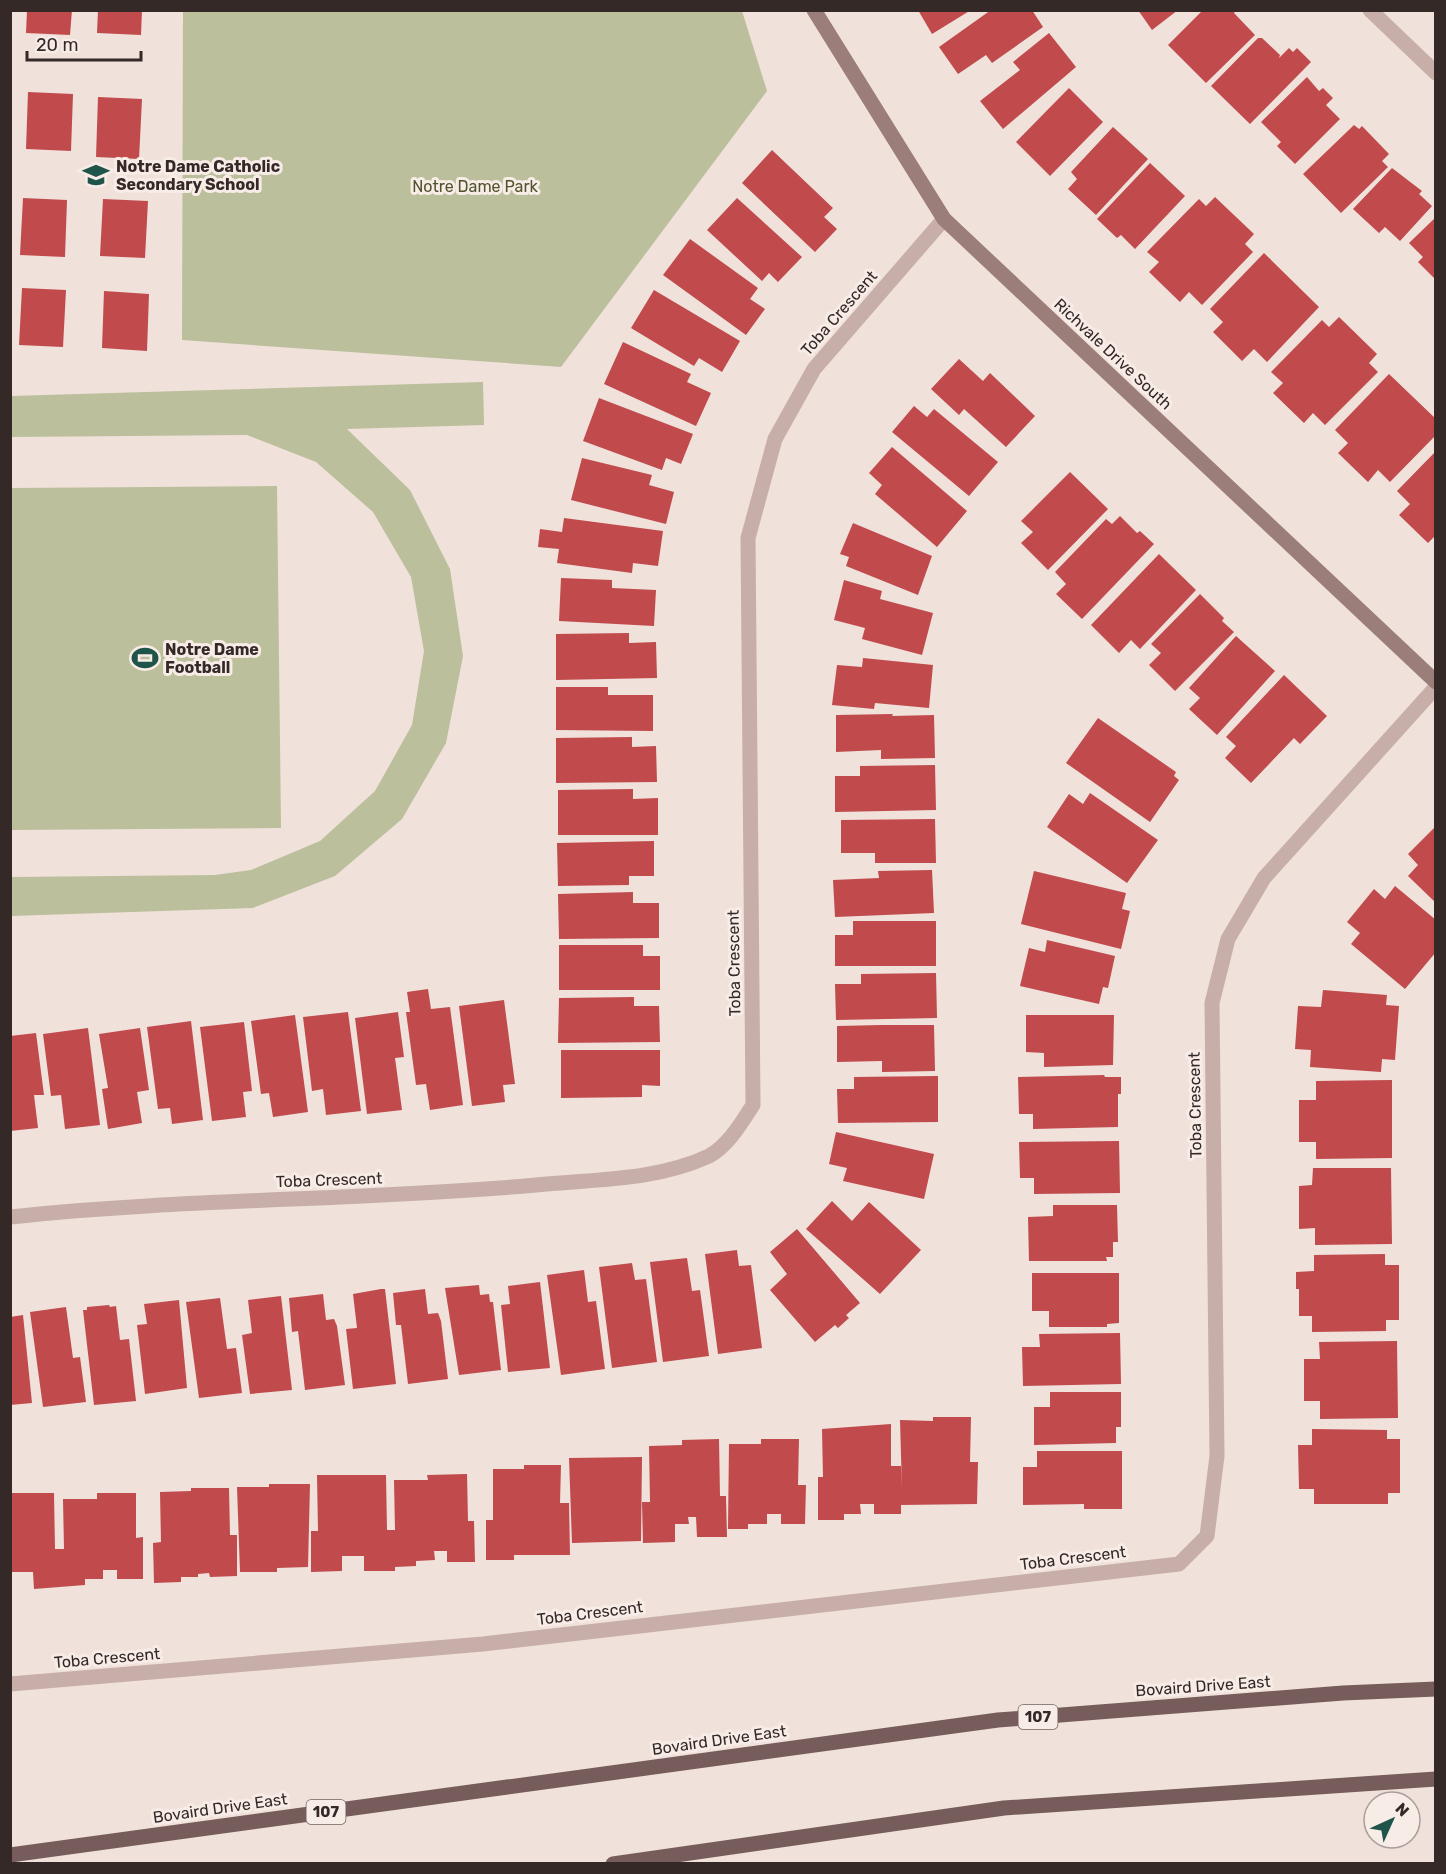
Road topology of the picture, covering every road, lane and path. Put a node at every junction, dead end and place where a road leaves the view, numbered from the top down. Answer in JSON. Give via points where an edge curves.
{"nodes":[{"id":1,"x":814,"y":10,"type":"edge"},
{"id":2,"x":1370,"y":10,"type":"edge"},
{"id":3,"x":1436,"y":73,"type":"edge"},
{"id":4,"x":944,"y":219,"type":"junction"},
{"id":5,"x":1436,"y":682,"type":"edge"},
{"id":6,"x":1436,"y":687,"type":"edge"},
{"id":7,"x":10,"y":1217,"type":"edge"},
{"id":8,"x":10,"y":1684,"type":"edge"},
{"id":9,"x":1436,"y":1689,"type":"edge"},
{"id":10,"x":1436,"y":1779,"type":"edge"},
{"id":11,"x":10,"y":1855,"type":"edge"},
{"id":12,"x":613,"y":1863,"type":"edge"}],
"edges":[{"from":1,"to":4,"type":"street","name":"Richvale Drive South"},
{"from":2,"to":3,"type":"street"},
{"from":4,"to":5,"type":"street","name":"Richvale Drive South"},
{"from":4,"to":7,"type":"street","name":"Toba Crescent","via":[[814,369],[775,440],[748,538],[753,1105],[738,1129],[711,1155],[665,1172],[441,1194],[84,1209]]},
{"from":6,"to":8,"type":"street","name":"Toba Crescent","via":[[1264,878],[1228,939],[1212,1003],[1217,1456],[1207,1536],[1179,1564],[483,1644]]},
{"from":9,"to":11,"type":"main road","name":"Bovaird Drive East","number":"107","via":[[998,1720]]},
{"from":10,"to":12,"type":"main road","via":[[1004,1808]]}]}
